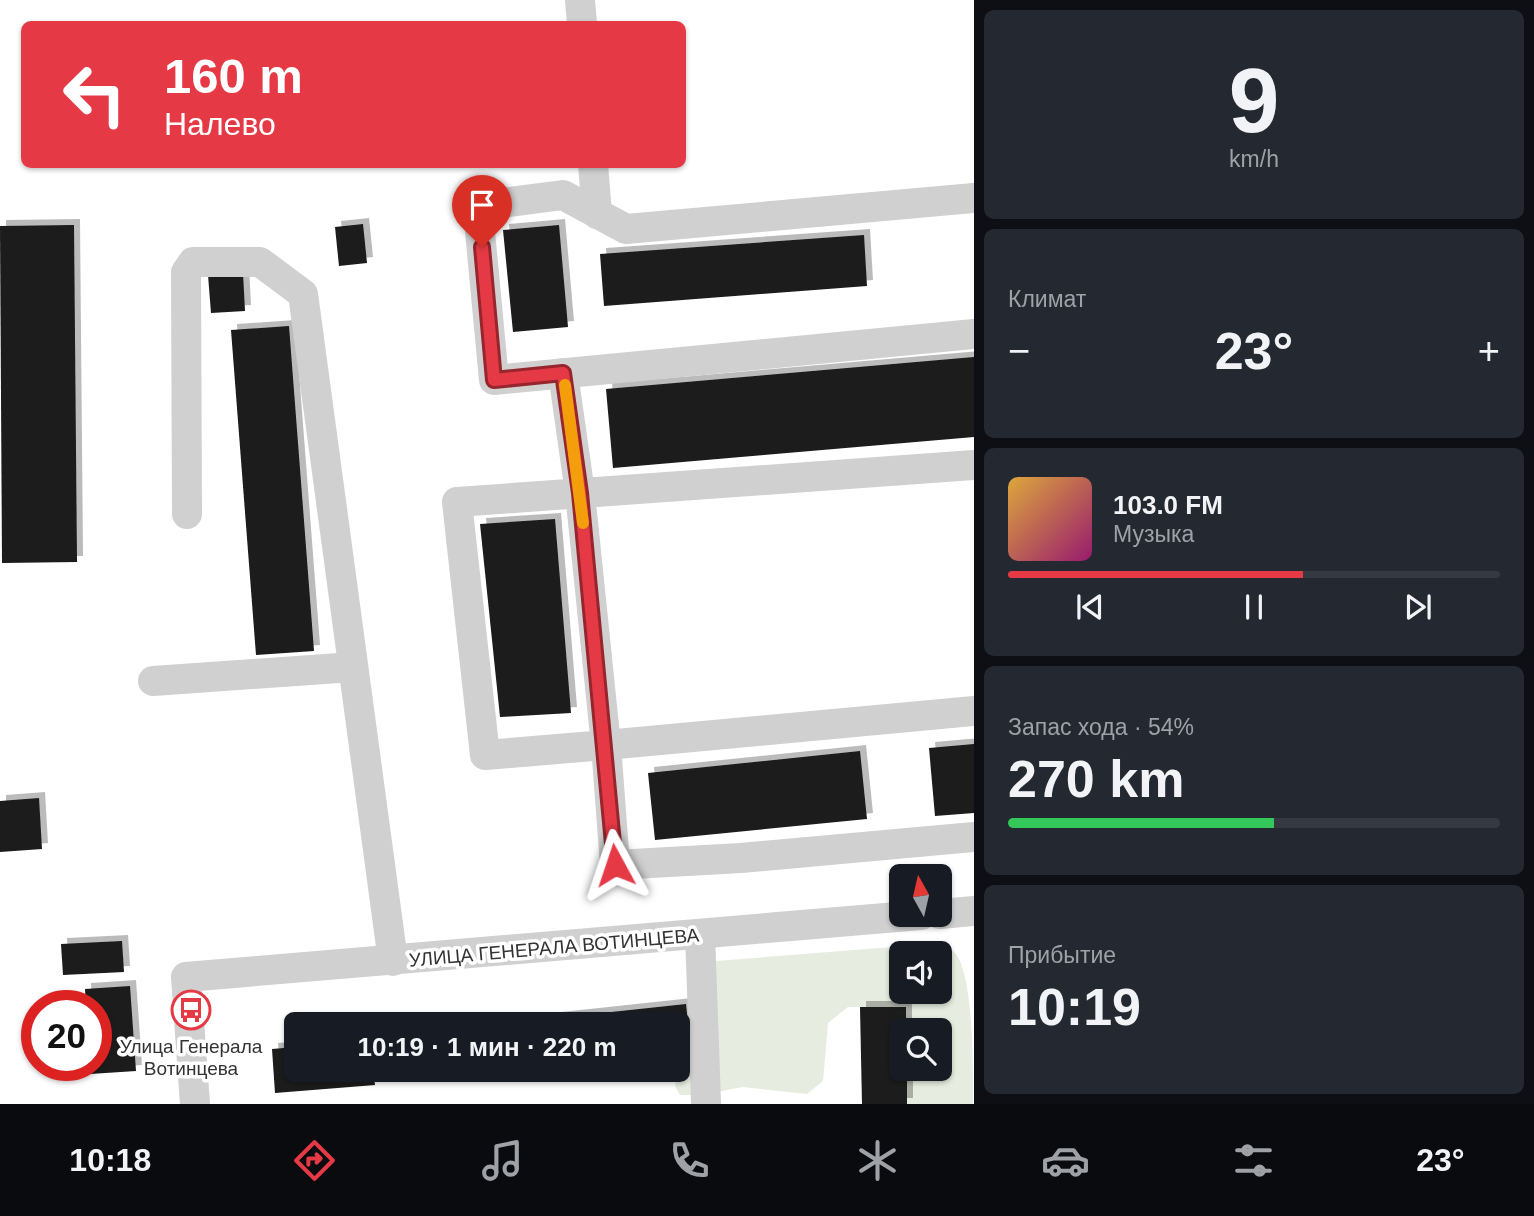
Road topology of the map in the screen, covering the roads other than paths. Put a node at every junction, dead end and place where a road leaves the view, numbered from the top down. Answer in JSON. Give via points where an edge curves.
{"nodes":[{"id":1,"x":580,"y":0,"type":"edge"},
{"id":2,"x":582,"y":21,"type":"edge"},
{"id":3,"x":593,"y":168,"type":"edge"},
{"id":4,"x":974,"y":198,"type":"edge"},
{"id":5,"x":597,"y":214,"type":"junction"},
{"id":6,"x":974,"y":334,"type":"edge"},
{"id":7,"x":563,"y":373,"type":"junction"},
{"id":8,"x":974,"y":465,"type":"edge"},
{"id":9,"x":580,"y":493,"type":"junction"},
{"id":10,"x":187,"y":514,"type":"dead end"},
{"id":11,"x":353,"y":667,"type":"junction"},
{"id":12,"x":153,"y":681,"type":"dead end"},
{"id":13,"x":974,"y":711,"type":"edge"},
{"id":14,"x":606,"y":745,"type":"junction"},
{"id":15,"x":974,"y":837,"type":"edge"},
{"id":16,"x":974,"y":911,"type":"edge"},
{"id":17,"x":952,"y":913,"type":"edge"},
{"id":18,"x":889,"y":918,"type":"edge"},
{"id":19,"x":700,"y":934,"type":"junction"},
{"id":20,"x":393,"y":961,"type":"junction"},
{"id":21,"x":706,"y":1102,"type":"edge"},
{"id":22,"x":195,"y":1104,"type":"edge"}],
"edges":[{"from":1,"to":2,"type":"street"},
{"from":3,"to":5,"type":"street"},
{"from":4,"to":5,"type":"street","via":[[626,229]]},
{"from":5,"to":7,"type":"street","via":[[563,195],[494,204],[480,221],[494,380]]},
{"from":6,"to":7,"type":"street"},
{"from":7,"to":9,"type":"street"},
{"from":8,"to":9,"type":"street"},
{"from":9,"to":14,"type":"street"},
{"from":9,"to":14,"type":"street","via":[[457,502],[485,755]]},
{"from":10,"to":11,"type":"street","via":[[186,272],[193,262],[260,261],[303,294]]},
{"from":11,"to":12,"type":"street"},
{"from":11,"to":20,"type":"street"},
{"from":13,"to":14,"type":"street"},
{"from":14,"to":15,"type":"street","via":[[615,865]]},
{"from":16,"to":17,"type":"street"},
{"from":18,"to":19,"type":"street","name":"УЛИЦА ГЕНЕРАЛА ВОТИНЦЕВА"},
{"from":19,"to":20,"type":"street","name":"УЛИЦА ГЕНЕРАЛА ВОТИНЦЕВА"},
{"from":19,"to":21,"type":"street"},
{"from":20,"to":22,"type":"street","name":"УЛИЦА ГЕНЕРАЛА ВОТИНЦЕВА","via":[[186,977]]}]}
